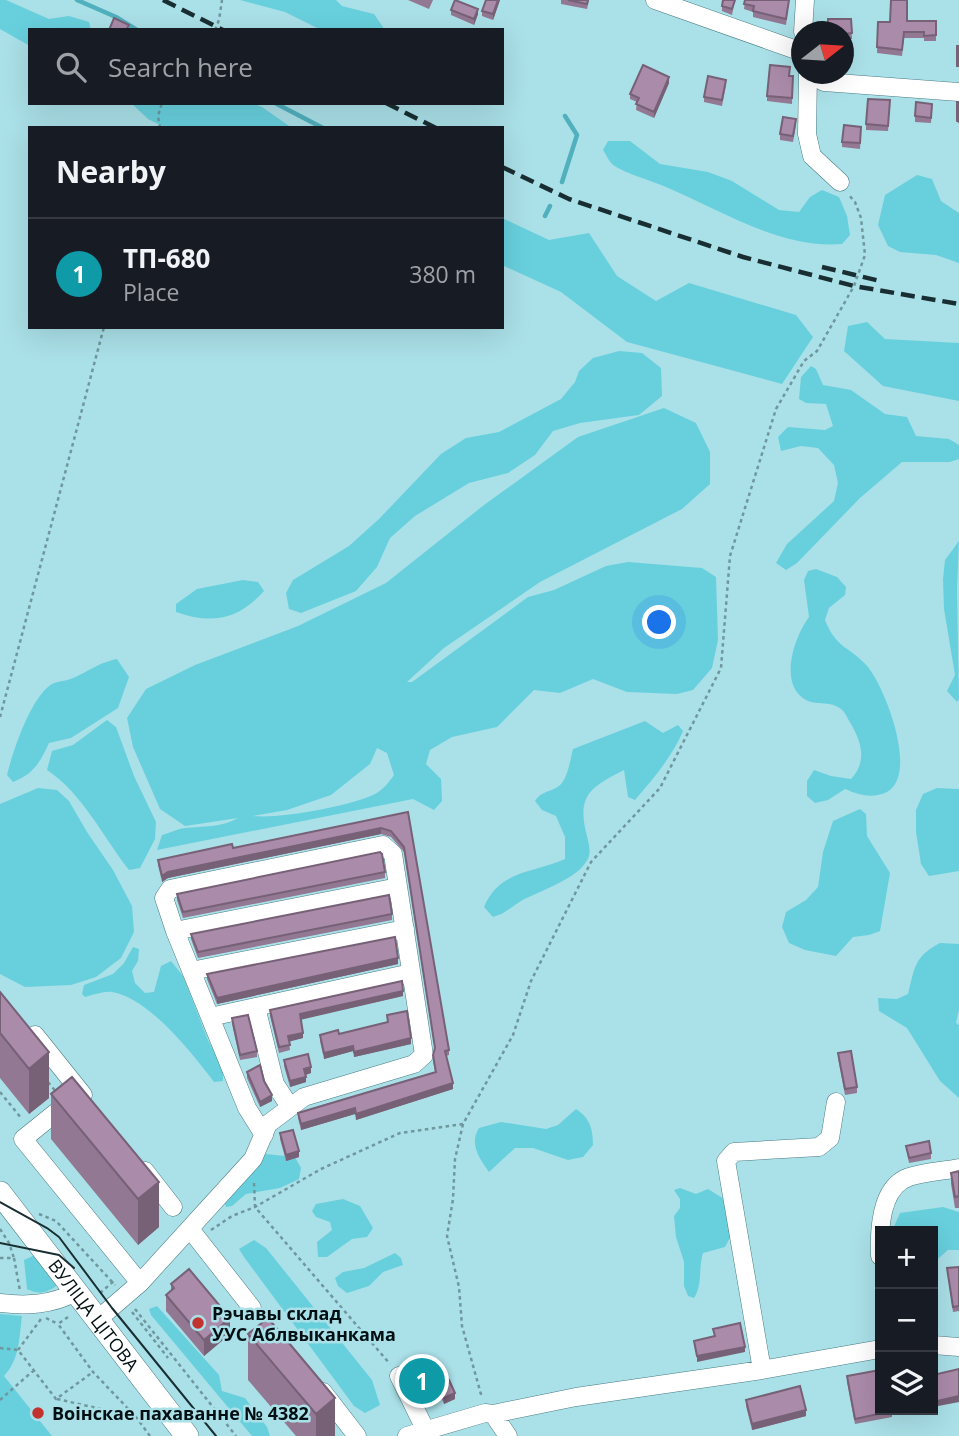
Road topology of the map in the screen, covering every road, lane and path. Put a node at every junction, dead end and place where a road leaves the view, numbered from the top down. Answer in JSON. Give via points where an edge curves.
{"nodes":[{"id":1,"x":222,"y":0,"type":"edge"},
{"id":2,"x":655,"y":0,"type":"edge"},
{"id":3,"x":805,"y":0,"type":"edge"},
{"id":4,"x":804,"y":21,"type":"edge"},
{"id":5,"x":216,"y":28,"type":"edge"},
{"id":6,"x":791,"y":48,"type":"edge"},
{"id":7,"x":809,"y":84,"type":"edge"},
{"id":8,"x":851,"y":84,"type":"edge"},
{"id":9,"x":959,"y":92,"type":"edge"},
{"id":10,"x":161,"y":105,"type":"edge"},
{"id":11,"x":160,"y":126,"type":"edge"},
{"id":12,"x":840,"y":182,"type":"joint"},
{"id":13,"x":103,"y":329,"type":"edge"},
{"id":14,"x":0,"y":718,"type":"edge"},
{"id":15,"x":398,"y":887,"type":"junction"},
{"id":16,"x":405,"y":929,"type":"junction"},
{"id":17,"x":175,"y":931,"type":"junction"},
{"id":18,"x":191,"y":971,"type":"junction"},
{"id":19,"x":411,"y":973,"type":"junction"},
{"id":20,"x":256,"y":1006,"type":"junction"},
{"id":21,"x":209,"y":1017,"type":"junction"},
{"id":22,"x":25,"y":1023,"type":"edge"},
{"id":23,"x":42,"y":1074,"type":"edge"},
{"id":24,"x":81,"y":1092,"type":"junction"},
{"id":25,"x":60,"y":1099,"type":"edge"},
{"id":26,"x":836,"y":1102,"type":"dead end"},
{"id":27,"x":290,"y":1107,"type":"junction"},
{"id":28,"x":98,"y":1113,"type":"edge"},
{"id":29,"x":463,"y":1124,"type":"junction"},
{"id":30,"x":264,"y":1135,"type":"junction"},
{"id":31,"x":131,"y":1155,"type":"edge"},
{"id":32,"x":253,"y":1159,"type":"junction"},
{"id":33,"x":959,"y":1168,"type":"edge"},
{"id":34,"x":0,"y":1193,"type":"edge"},
{"id":35,"x":173,"y":1207,"type":"dead end"},
{"id":36,"x":255,"y":1207,"type":"junction"},
{"id":37,"x":37,"y":1213,"type":"dead end"},
{"id":38,"x":880,"y":1226,"type":"edge"},
{"id":39,"x":0,"y":1229,"type":"edge"},
{"id":40,"x":190,"y":1229,"type":"junction"},
{"id":41,"x":14,"y":1258,"type":"dead end"},
{"id":42,"x":128,"y":1270,"type":"junction"},
{"id":43,"x":113,"y":1282,"type":"junction"},
{"id":44,"x":140,"y":1283,"type":"junction"},
{"id":45,"x":86,"y":1294,"type":"junction"},
{"id":46,"x":0,"y":1303,"type":"edge"},
{"id":47,"x":128,"y":1304,"type":"junction"},
{"id":48,"x":252,"y":1308,"type":"dead end"},
{"id":49,"x":43,"y":1316,"type":"dead end"},
{"id":50,"x":68,"y":1317,"type":"dead end"},
{"id":51,"x":97,"y":1320,"type":"junction"},
{"id":52,"x":153,"y":1329,"type":"junction"},
{"id":53,"x":148,"y":1333,"type":"junction"},
{"id":54,"x":938,"y":1345,"type":"edge"},
{"id":55,"x":959,"y":1347,"type":"edge"},
{"id":56,"x":0,"y":1348,"type":"edge"},
{"id":57,"x":18,"y":1350,"type":"junction"},
{"id":58,"x":875,"y":1350,"type":"edge"},
{"id":59,"x":168,"y":1359,"type":"dead end"},
{"id":60,"x":34,"y":1370,"type":"junction"},
{"id":61,"x":762,"y":1370,"type":"junction"},
{"id":62,"x":93,"y":1373,"type":"junction"},
{"id":63,"x":398,"y":1376,"type":"joint"},
{"id":64,"x":315,"y":1382,"type":"edge"},
{"id":65,"x":56,"y":1399,"type":"junction"},
{"id":66,"x":0,"y":1400,"type":"edge"},
{"id":67,"x":489,"y":1414,"type":"junction"},
{"id":68,"x":136,"y":1417,"type":"junction"},
{"id":69,"x":426,"y":1430,"type":"junction"},
{"id":70,"x":177,"y":1432,"type":"edge"},
{"id":71,"x":150,"y":1436,"type":"edge"},
{"id":72,"x":236,"y":1436,"type":"edge"},
{"id":73,"x":357,"y":1436,"type":"edge"},
{"id":74,"x":407,"y":1436,"type":"edge"},
{"id":75,"x":508,"y":1436,"type":"edge"}],
"edges":[{"from":1,"to":5,"type":"path"},
{"from":2,"to":6,"type":"street"},
{"from":3,"to":4,"type":"street"},
{"from":7,"to":12,"type":"street","via":[[807,134],[812,156]]},
{"from":8,"to":9,"type":"street"},
{"from":10,"to":11,"type":"path"},
{"from":12,"to":29,"type":"path","via":[[861,218],[865,255],[854,286],[817,351],[804,361],[776,409],[730,556],[721,668],[660,788],[591,862],[531,981],[513,1035]]},
{"from":13,"to":14,"type":"path"},
{"from":15,"to":16,"type":"street"},
{"from":15,"to":17,"type":"street"},
{"from":15,"to":17,"type":"street","via":[[393,854],[383,845],[170,889],[164,898]]},
{"from":16,"to":18,"type":"street"},
{"from":16,"to":19,"type":"street"},
{"from":17,"to":18,"type":"street"},
{"from":18,"to":21,"type":"street"},
{"from":19,"to":20,"type":"street"},
{"from":19,"to":27,"type":"street","via":[[424,1055],[414,1064],[304,1097]]},
{"from":20,"to":21,"type":"street"},
{"from":20,"to":27,"type":"street","via":[[275,1084]]},
{"from":21,"to":30,"type":"street","via":[[247,1108]]},
{"from":22,"to":24,"type":"street"},
{"from":23,"to":25,"type":"path"},
{"from":24,"to":28,"type":"street"},
{"from":24,"to":42,"type":"street","via":[[23,1139]]},
{"from":26,"to":61,"type":"street","via":[[830,1138],[819,1147],[734,1152],[726,1161]]},
{"from":27,"to":30,"type":"street","via":[[268,1124]]},
{"from":29,"to":36,"type":"path","via":[[400,1133],[321,1169]]},
{"from":29,"to":67,"type":"path","via":[[447,1236],[462,1326]]},
{"from":30,"to":32,"type":"street"},
{"from":31,"to":35,"type":"street"},
{"from":32,"to":36,"type":"path"},
{"from":32,"to":40,"type":"street"},
{"from":33,"to":38,"type":"street","via":[[907,1178],[891,1192]]},
{"from":34,"to":45,"type":"main road","name":"ВУЛІЦА ЦІТОВА"},
{"from":36,"to":40,"type":"path","via":[[209,1231]]},
{"from":36,"to":63,"type":"path"},
{"from":37,"to":43,"type":"path","via":[[56,1221]]},
{"from":39,"to":41,"type":"path"},
{"from":40,"to":44,"type":"street"},
{"from":40,"to":48,"type":"street"},
{"from":42,"to":43,"type":"path"},
{"from":42,"to":44,"type":"street"},
{"from":43,"to":45,"type":"path"},
{"from":43,"to":47,"type":"path"},
{"from":44,"to":47,"type":"street"},
{"from":45,"to":46,"type":"street","via":[[22,1305]]},
{"from":45,"to":51,"type":"main road","name":"ВУЛІЦА ЦІТОВА"},
{"from":47,"to":51,"type":"street"},
{"from":47,"to":52,"type":"path"},
{"from":47,"to":53,"type":"path"},
{"from":49,"to":57,"type":"path"},
{"from":50,"to":62,"type":"path","via":[[58,1324]]},
{"from":51,"to":70,"type":"main road","name":"ВУЛІЦА ЦІТОВА"},
{"from":52,"to":53,"type":"path"},
{"from":52,"to":72,"type":"path"},
{"from":53,"to":59,"type":"path"},
{"from":54,"to":55,"type":"street"},
{"from":56,"to":57,"type":"path"},
{"from":57,"to":60,"type":"path"},
{"from":58,"to":61,"type":"street"},
{"from":60,"to":65,"type":"path"},
{"from":60,"to":66,"type":"path"},
{"from":61,"to":67,"type":"street"},
{"from":62,"to":65,"type":"path"},
{"from":62,"to":68,"type":"path"},
{"from":63,"to":69,"type":"street"},
{"from":64,"to":73,"type":"street"},
{"from":65,"to":68,"type":"path"},
{"from":67,"to":69,"type":"street"},
{"from":67,"to":75,"type":"street"},
{"from":68,"to":71,"type":"path"},
{"from":69,"to":74,"type":"street"}]}
